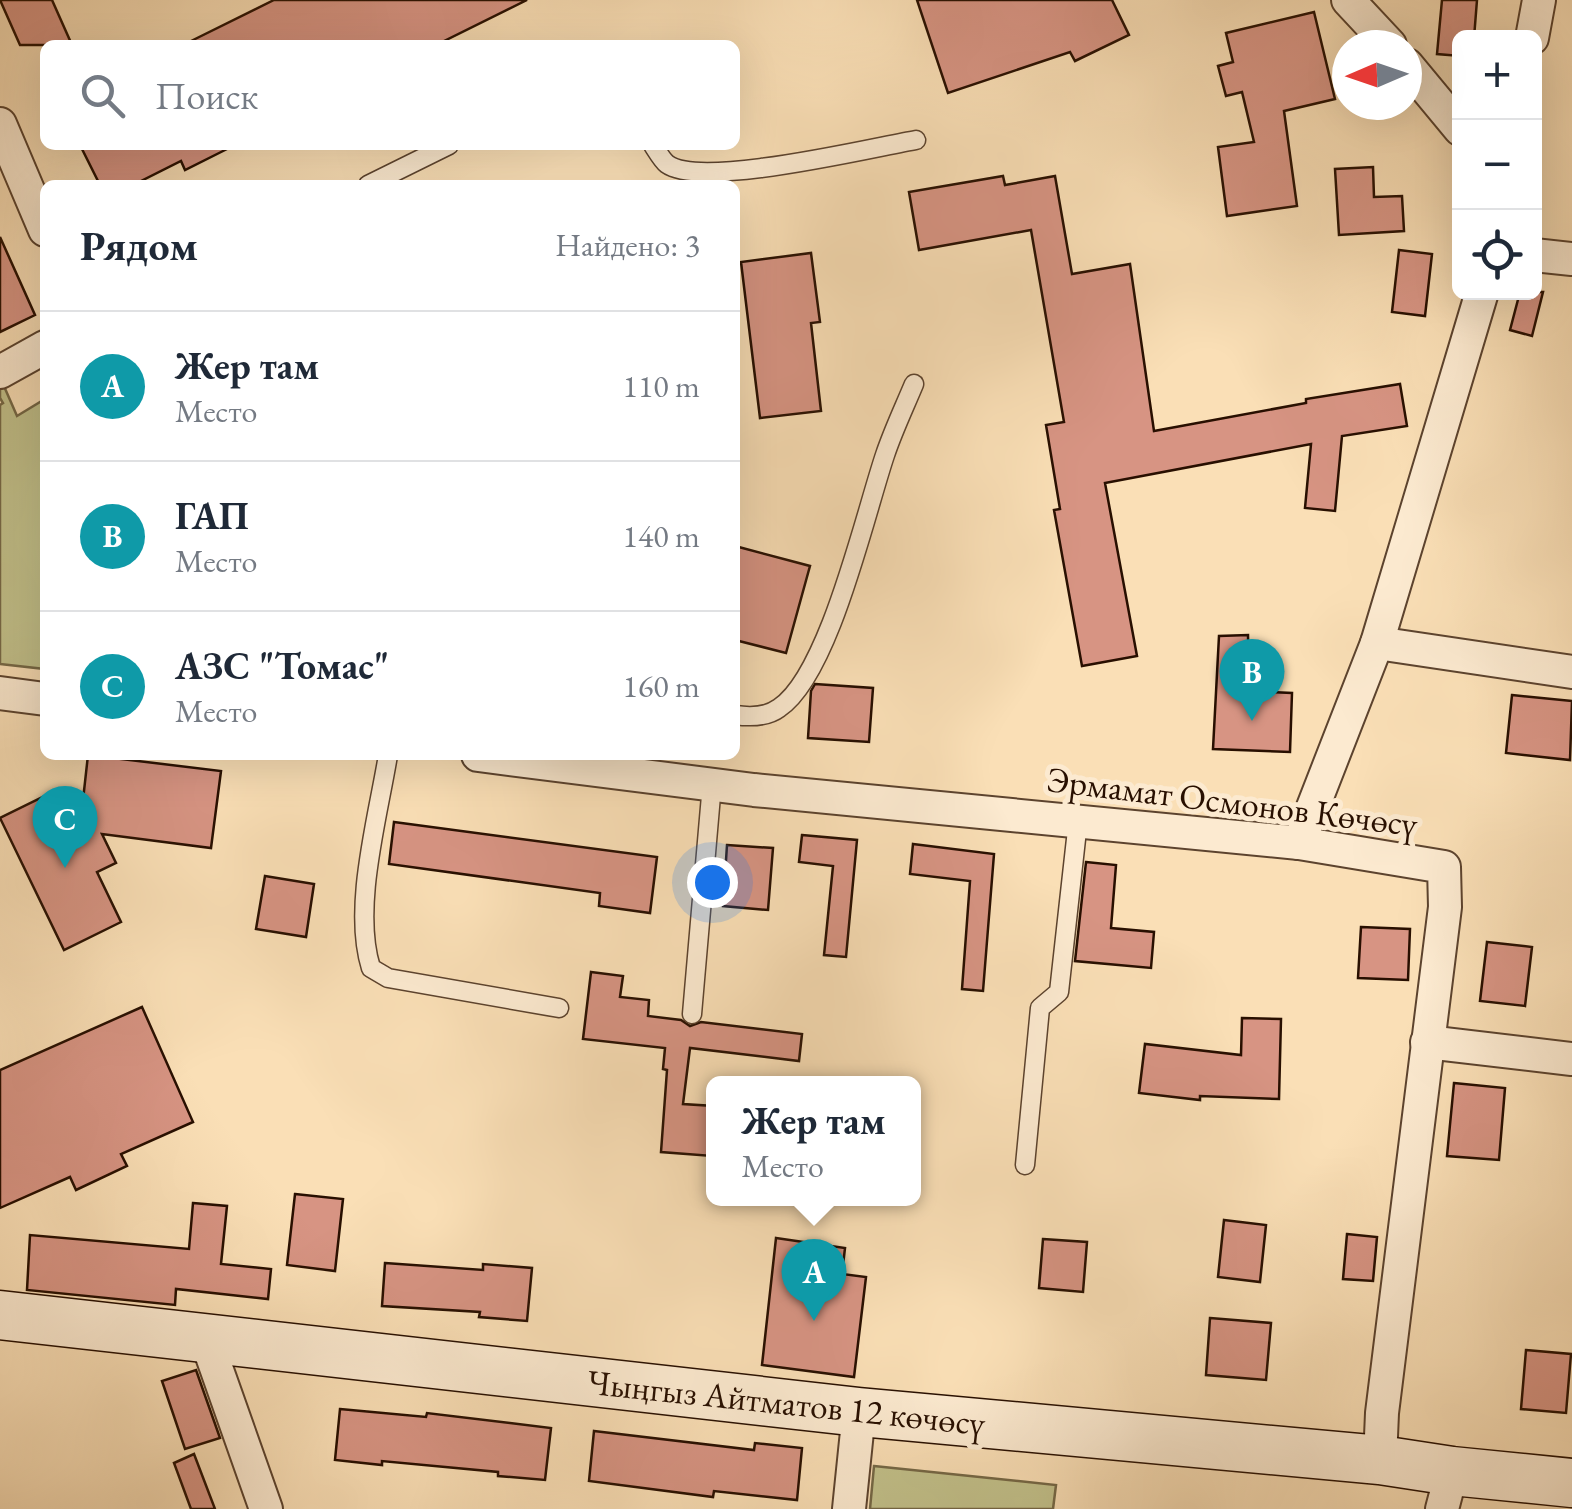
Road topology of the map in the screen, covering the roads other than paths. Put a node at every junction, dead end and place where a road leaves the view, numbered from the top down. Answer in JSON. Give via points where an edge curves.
{"nodes":[{"id":1,"x":1348,"y":0,"type":"edge"},
{"id":2,"x":1539,"y":0,"type":"edge"},
{"id":3,"x":1376,"y":30,"type":"edge"},
{"id":4,"x":1533,"y":30,"type":"edge"},
{"id":5,"x":1422,"y":83,"type":"edge"},
{"id":6,"x":1453,"y":120,"type":"edge"},
{"id":7,"x":0,"y":124,"type":"edge"},
{"id":8,"x":916,"y":140,"type":"dead end"},
{"id":9,"x":439,"y":150,"type":"edge"},
{"id":10,"x":657,"y":150,"type":"edge"},
{"id":11,"x":378,"y":180,"type":"edge"},
{"id":12,"x":40,"y":218,"type":"edge"},
{"id":13,"x":1542,"y":256,"type":"edge"},
{"id":14,"x":1572,"y":259,"type":"edge"},
{"id":15,"x":1480,"y":300,"type":"edge"},
{"id":16,"x":40,"y":350,"type":"edge"},
{"id":17,"x":0,"y":372,"type":"edge"},
{"id":18,"x":914,"y":384,"type":"dead end"},
{"id":19,"x":1377,"y":643,"type":"junction"},
{"id":20,"x":1572,"y":672,"type":"edge"},
{"id":21,"x":0,"y":693,"type":"edge"},
{"id":22,"x":40,"y":698,"type":"edge"},
{"id":23,"x":740,"y":716,"type":"edge"},
{"id":24,"x":387,"y":760,"type":"edge"},
{"id":25,"x":518,"y":760,"type":"edge"},
{"id":26,"x":712,"y":784,"type":"junction"},
{"id":27,"x":1078,"y":822,"type":"junction"},
{"id":28,"x":1299,"y":843,"type":"junction"},
{"id":29,"x":559,"y":1008,"type":"dead end"},
{"id":30,"x":692,"y":1014,"type":"dead end"},
{"id":31,"x":1427,"y":1042,"type":"junction"},
{"id":32,"x":1572,"y":1060,"type":"edge"},
{"id":33,"x":1025,"y":1165,"type":"dead end"},
{"id":34,"x":0,"y":1315,"type":"edge"},
{"id":35,"x":206,"y":1339,"type":"junction"},
{"id":36,"x":859,"y":1412,"type":"junction"},
{"id":37,"x":1380,"y":1460,"type":"junction"},
{"id":38,"x":1572,"y":1483,"type":"edge"},
{"id":39,"x":1447,"y":1490,"type":"edge"},
{"id":40,"x":266,"y":1509,"type":"edge"},
{"id":41,"x":850,"y":1509,"type":"edge"}],
"edges":[{"from":1,"to":3,"type":"street"},
{"from":2,"to":4,"type":"street"},
{"from":5,"to":6,"type":"street"},
{"from":7,"to":12,"type":"street"},
{"from":8,"to":10,"type":"lane","via":[[718,173],[680,169]]},
{"from":9,"to":11,"type":"lane"},
{"from":13,"to":14,"type":"street"},
{"from":15,"to":19,"type":"street"},
{"from":16,"to":17,"type":"street"},
{"from":18,"to":23,"type":"lane","via":[[839,607],[808,671],[778,710]]},
{"from":19,"to":20,"type":"street"},
{"from":19,"to":28,"type":"street"},
{"from":21,"to":22,"type":"street"},
{"from":24,"to":29,"type":"lane","via":[[366,894],[371,968],[388,978]]},
{"from":25,"to":26,"type":"street","name":"Эрмамат Осмонов Көчөсү"},
{"from":26,"to":27,"type":"street","name":"Эрмамат Осмонов Көчөсү"},
{"from":26,"to":30,"type":"lane"},
{"from":27,"to":28,"type":"street","name":"Эрмамат Осмонов Көчөсү"},
{"from":27,"to":33,"type":"lane","via":[[1059,992],[1040,1008]]},
{"from":28,"to":31,"type":"street","name":"Эрмамат Осмонов Көчөсү","via":[[1444,867]]},
{"from":31,"to":32,"type":"street"},
{"from":31,"to":37,"type":"street","name":"Эрмамат Осмонов Көчөсү"},
{"from":34,"to":35,"type":"main road","name":"Чыңгыз Айтматов 12 көчөсү"},
{"from":35,"to":36,"type":"main road","name":"Чыңгыз Айтматов 12 көчөсү"},
{"from":35,"to":40,"type":"street"},
{"from":36,"to":37,"type":"main road","name":"Чыңгыз Айтматов 12 көчөсү"},
{"from":36,"to":41,"type":"street"},
{"from":37,"to":39,"type":"main road","name":"Чыңгыз Айтматов 12 көчөсү"},
{"from":38,"to":39,"type":"main road","name":"Чыңгыз Айтматов 12 көчөсү"}]}
